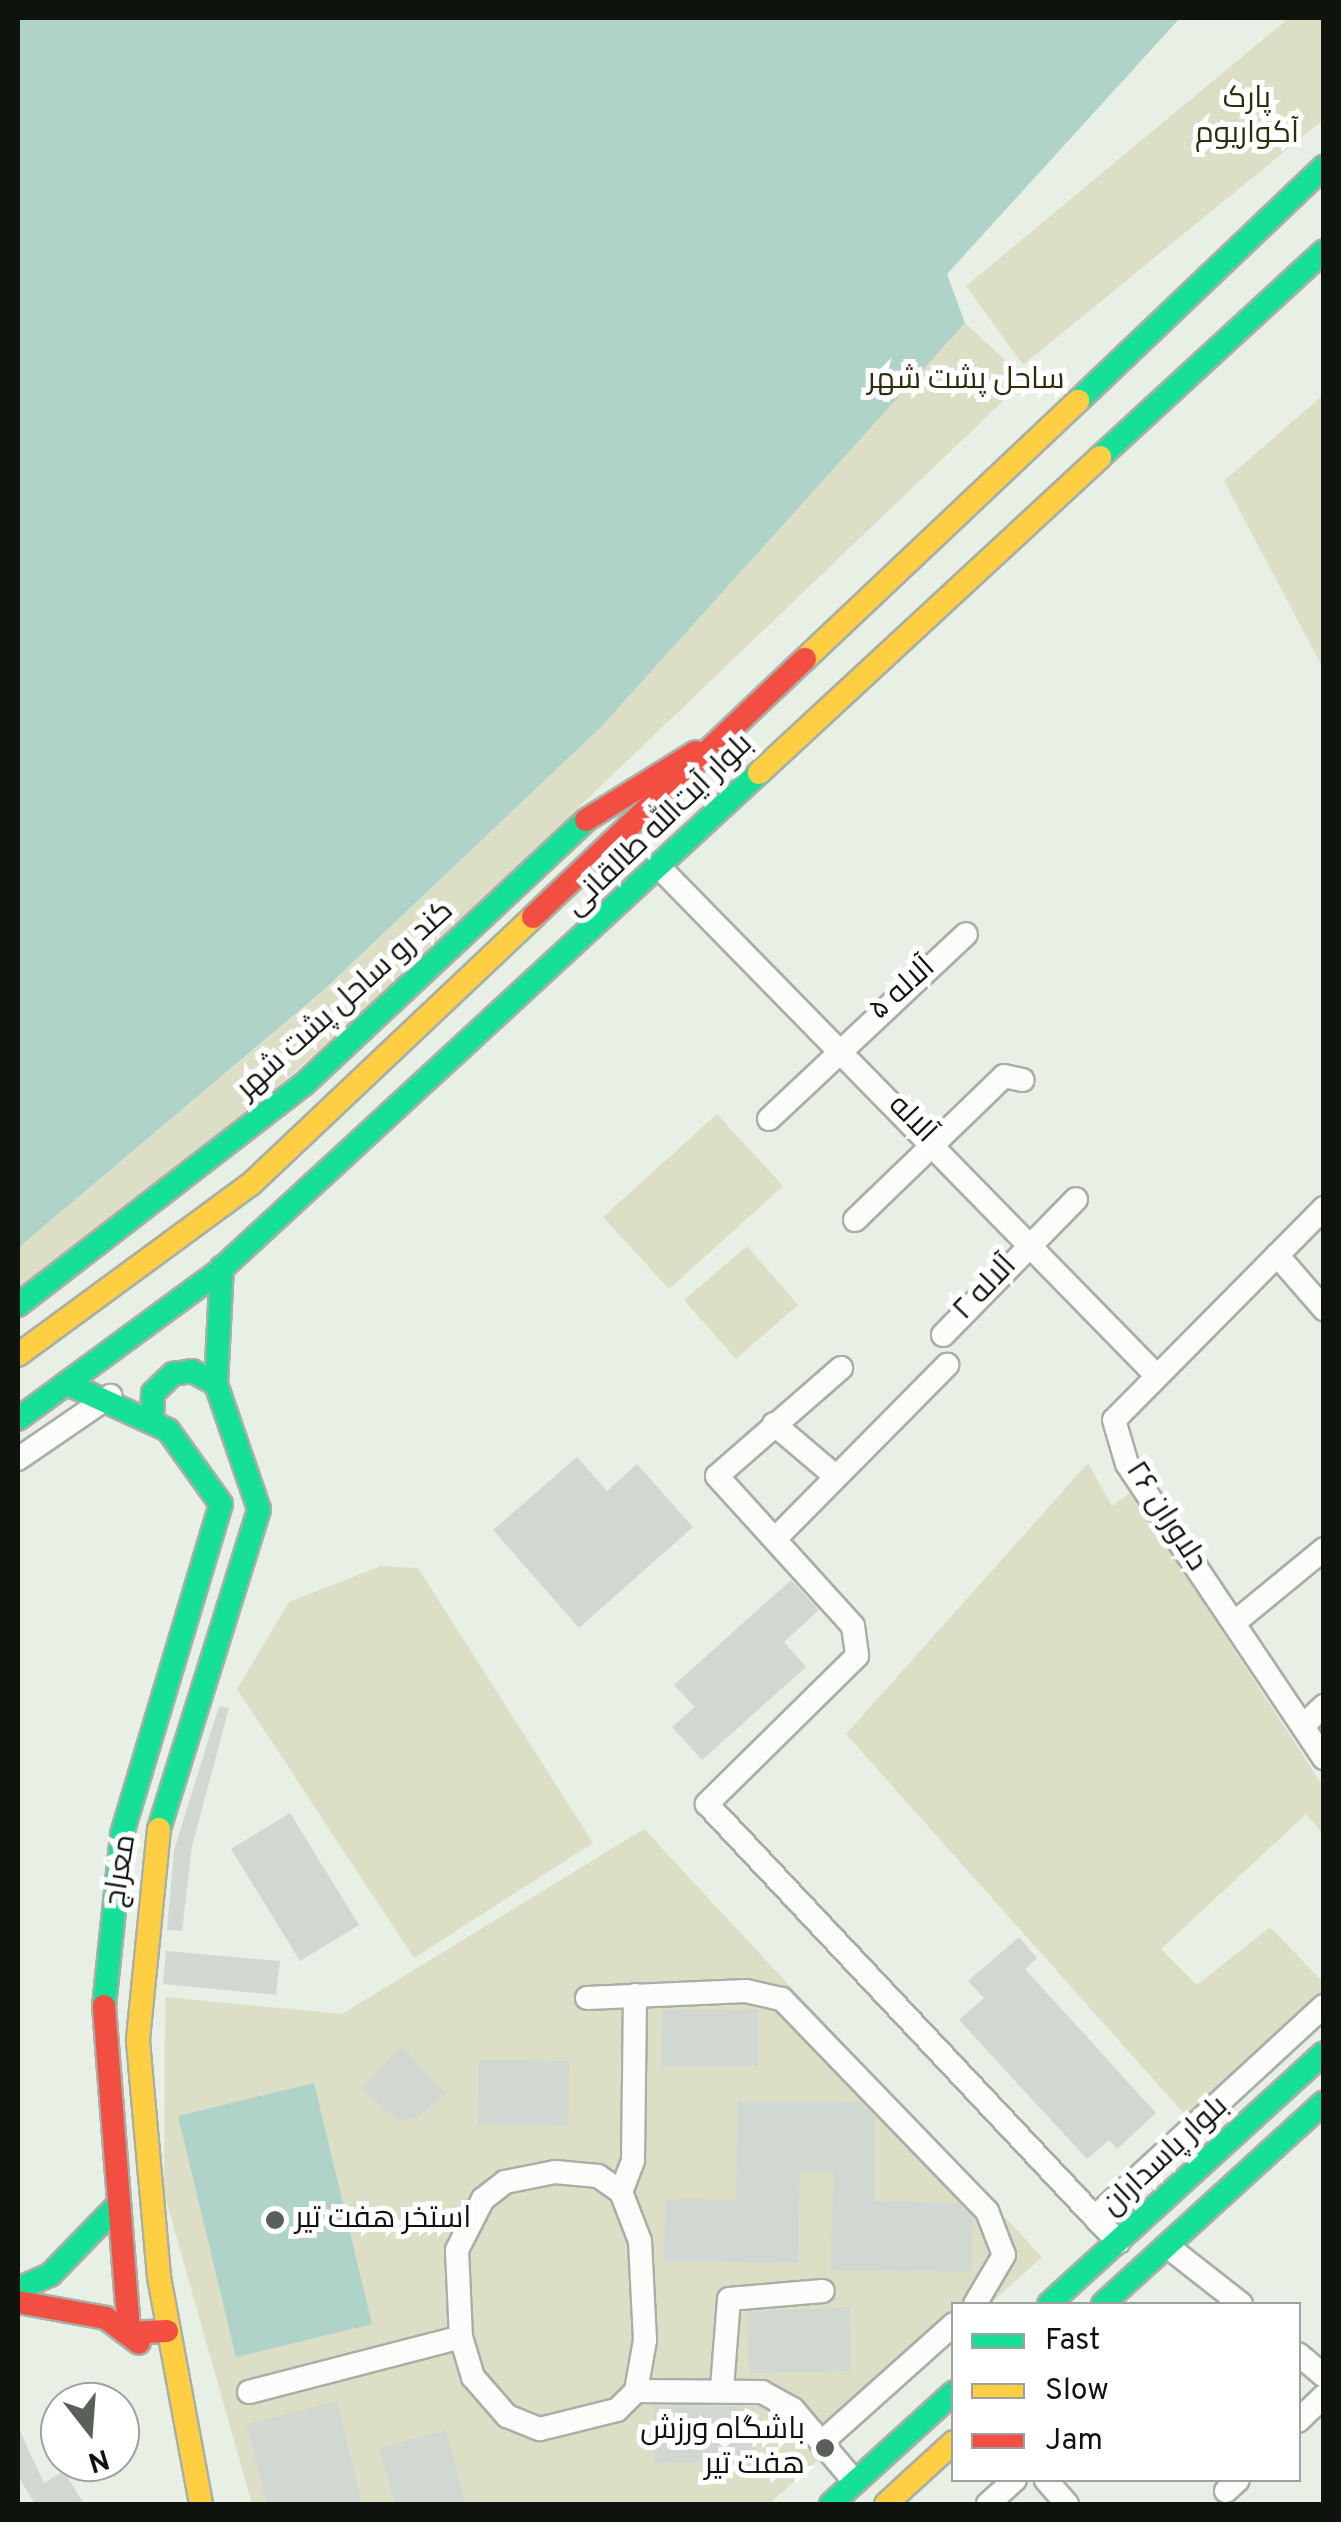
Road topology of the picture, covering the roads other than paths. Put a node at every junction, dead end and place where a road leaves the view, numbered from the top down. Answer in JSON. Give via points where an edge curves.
{"nodes":[{"id":1,"x":1324,"y":167,"type":"edge"},
{"id":2,"x":1324,"y":251,"type":"edge"},
{"id":3,"x":942,"y":524,"type":"junction"},
{"id":4,"x":982,"y":559,"type":"junction"},
{"id":5,"x":854,"y":608,"type":"junction"},
{"id":6,"x":891,"y":646,"type":"junction"},
{"id":7,"x":713,"y":743,"type":"junction"},
{"id":8,"x":661,"y":869,"type":"junction"},
{"id":9,"x":966,"y":934,"type":"dead end"},
{"id":10,"x":840,"y":1046,"type":"junction"},
{"id":11,"x":1023,"y":1080,"type":"dead end"},
{"id":12,"x":769,"y":1119,"type":"dead end"},
{"id":13,"x":932,"y":1142,"type":"junction"},
{"id":14,"x":1076,"y":1199,"type":"dead end"},
{"id":15,"x":1324,"y":1208,"type":"edge"},
{"id":16,"x":855,"y":1220,"type":"dead end"},
{"id":17,"x":1030,"y":1244,"type":"junction"},
{"id":18,"x":1277,"y":1255,"type":"junction"},
{"id":19,"x":222,"y":1267,"type":"junction"},
{"id":20,"x":18,"y":1304,"type":"edge"},
{"id":21,"x":1324,"y":1310,"type":"edge"},
{"id":22,"x":942,"y":1335,"type":"dead end"},
{"id":23,"x":18,"y":1355,"type":"edge"},
{"id":24,"x":947,"y":1365,"type":"dead end"},
{"id":25,"x":841,"y":1368,"type":"dead end"},
{"id":26,"x":1157,"y":1376,"type":"junction"},
{"id":27,"x":68,"y":1384,"type":"junction"},
{"id":28,"x":216,"y":1384,"type":"junction"},
{"id":29,"x":110,"y":1396,"type":"junction"},
{"id":30,"x":18,"y":1419,"type":"edge"},
{"id":31,"x":152,"y":1420,"type":"junction"},
{"id":32,"x":774,"y":1424,"type":"junction"},
{"id":33,"x":18,"y":1459,"type":"edge"},
{"id":34,"x":834,"y":1475,"type":"junction"},
{"id":35,"x":775,"y":1539,"type":"junction"},
{"id":36,"x":1324,"y":1549,"type":"edge"},
{"id":37,"x":1234,"y":1623,"type":"junction"},
{"id":38,"x":1324,"y":1706,"type":"edge"},
{"id":39,"x":1303,"y":1726,"type":"junction"},
{"id":40,"x":1324,"y":1758,"type":"edge"},
{"id":41,"x":634,"y":1995,"type":"junction"},
{"id":42,"x":587,"y":1998,"type":"dead end"},
{"id":43,"x":1324,"y":2006,"type":"edge"},
{"id":44,"x":1324,"y":2053,"type":"edge"},
{"id":45,"x":1324,"y":2102,"type":"edge"},
{"id":46,"x":148,"y":2179,"type":"junction"},
{"id":47,"x":112,"y":2182,"type":"junction"},
{"id":48,"x":621,"y":2192,"type":"junction"},
{"id":49,"x":114,"y":2209,"type":"junction"},
{"id":50,"x":1094,"y":2217,"type":"junction"},
{"id":51,"x":1118,"y":2242,"type":"junction"},
{"id":52,"x":1167,"y":2246,"type":"junction"},
{"id":53,"x":18,"y":2288,"type":"edge"},
{"id":54,"x":823,"y":2291,"type":"dead end"},
{"id":55,"x":1223,"y":2299,"type":"edge"},
{"id":56,"x":18,"y":2302,"type":"edge"},
{"id":57,"x":976,"y":2302,"type":"edge"},
{"id":58,"x":1051,"y":2302,"type":"edge"},
{"id":59,"x":1106,"y":2302,"type":"edge"},
{"id":60,"x":951,"y":2327,"type":"edge"},
{"id":61,"x":167,"y":2330,"type":"junction"},
{"id":62,"x":129,"y":2333,"type":"junction"},
{"id":63,"x":461,"y":2337,"type":"junction"},
{"id":64,"x":1301,"y":2357,"type":"edge"},
{"id":65,"x":1324,"y":2376,"type":"edge"},
{"id":66,"x":179,"y":2387,"type":"junction"},
{"id":67,"x":722,"y":2388,"type":"junction"},
{"id":68,"x":636,"y":2391,"type":"junction"},
{"id":69,"x":249,"y":2392,"type":"dead end"},
{"id":70,"x":951,"y":2395,"type":"edge"},
{"id":71,"x":1324,"y":2396,"type":"edge"},
{"id":72,"x":1301,"y":2417,"type":"edge"},
{"id":73,"x":822,"y":2442,"type":"junction"},
{"id":74,"x":951,"y":2445,"type":"edge"},
{"id":75,"x":855,"y":2482,"type":"junction"},
{"id":76,"x":1014,"y":2482,"type":"edge"},
{"id":77,"x":1048,"y":2482,"type":"edge"},
{"id":78,"x":201,"y":2504,"type":"edge"},
{"id":79,"x":831,"y":2504,"type":"edge"},
{"id":80,"x":886,"y":2504,"type":"edge"},
{"id":81,"x":988,"y":2504,"type":"edge"},
{"id":82,"x":1067,"y":2504,"type":"edge"}],
"edges":[{"from":1,"to":3,"type":"main road","name":"بلوار آیت‌الله طالقانی"},
{"from":2,"to":4,"type":"main road","name":"بلوار آیت‌الله طالقانی"},
{"from":3,"to":4,"type":"main road","via":[[952,559]]},
{"from":3,"to":5,"type":"main road","name":"بلوار آیت‌الله طالقانی"},
{"from":4,"to":6,"type":"main road","name":"بلوار آیت‌الله طالقانی"},
{"from":5,"to":6,"type":"main road","via":[[890,602],[902,623]]},
{"from":5,"to":7,"type":"main road","name":"بلوار آیت‌الله طالقانی"},
{"from":6,"to":8,"type":"main road","name":"بلوار آیت‌الله طالقانی"},
{"from":7,"to":20,"type":"main road","name":"کند رو ساحل پشت شهر","via":[[610,798],[303,1085]]},
{"from":7,"to":23,"type":"main road","name":"بلوار آیت‌الله طالقانی","via":[[252,1184]]},
{"from":8,"to":10,"type":"street","name":"آلاله"},
{"from":8,"to":19,"type":"main road","name":"بلوار آیت‌الله طالقانی"},
{"from":9,"to":10,"type":"street","name":"آلاله ۵"},
{"from":10,"to":12,"type":"street","name":"آلاله ۵"},
{"from":10,"to":13,"type":"street","name":"آلاله"},
{"from":11,"to":13,"type":"street","via":[[1004,1076]]},
{"from":13,"to":16,"type":"street"},
{"from":13,"to":17,"type":"street","name":"آلاله"},
{"from":14,"to":17,"type":"street","name":"آلاله ۲"},
{"from":15,"to":18,"type":"street","name":"دلاوران ۲۶"},
{"from":17,"to":22,"type":"street","name":"آلاله ۲"},
{"from":17,"to":26,"type":"street","name":"آلاله"},
{"from":18,"to":21,"type":"street"},
{"from":18,"to":26,"type":"street","name":"دلاوران ۲۶"},
{"from":19,"to":27,"type":"main road","name":"بلوار آیت‌الله طالقانی"},
{"from":19,"to":28,"type":"main road","name":"معراج"},
{"from":24,"to":34,"type":"street"},
{"from":25,"to":32,"type":"street"},
{"from":26,"to":37,"type":"street","name":"دلاوران ۲۶","via":[[1114,1420],[1122,1449]]},
{"from":27,"to":29,"type":"main road","name":"معراج"},
{"from":27,"to":30,"type":"main road","name":"بلوار آیت‌الله طالقانی"},
{"from":28,"to":31,"type":"main road","via":[[173,1374],[154,1393]]},
{"from":28,"to":46,"type":"main road","name":"معراج","via":[[259,1509],[154,1846],[138,2041]]},
{"from":29,"to":31,"type":"main road","name":"معراج"},
{"from":29,"to":33,"type":"street"},
{"from":31,"to":47,"type":"main road","name":"معراج","via":[[192,1453],[221,1504],[122,1835],[104,1970]]},
{"from":32,"to":34,"type":"street"},
{"from":32,"to":35,"type":"street","via":[[718,1476]]},
{"from":34,"to":35,"type":"street"},
{"from":35,"to":50,"type":"street","via":[[853,1626],[857,1656],[707,1804]]},
{"from":36,"to":37,"type":"street"},
{"from":37,"to":39,"type":"street","name":"دلاوران ۲۶"},
{"from":38,"to":39,"type":"street"},
{"from":39,"to":40,"type":"street","name":"دلاوران ۲۶"},
{"from":41,"to":42,"type":"street"},
{"from":41,"to":48,"type":"street","via":[[633,2160]]},
{"from":41,"to":57,"type":"street","via":[[746,1990],[797,2012],[1001,2234],[1000,2276]]},
{"from":43,"to":50,"type":"street"},
{"from":44,"to":51,"type":"main road","name":"بلوار پاسداران"},
{"from":45,"to":52,"type":"main road"},
{"from":46,"to":47,"type":"main road"},
{"from":46,"to":61,"type":"main road","name":"معراج"},
{"from":47,"to":49,"type":"main road","name":"معراج"},
{"from":48,"to":63,"type":"street","via":[[598,2176],[556,2172],[505,2182],[483,2199],[457,2250]]},
{"from":48,"to":68,"type":"street","via":[[640,2241],[645,2340]]},
{"from":49,"to":53,"type":"main road","via":[[51,2274]]},
{"from":49,"to":62,"type":"main road","name":"معراج"},
{"from":50,"to":51,"type":"street"},
{"from":51,"to":58,"type":"main road","name":"بلوار پاسداران"},
{"from":52,"to":55,"type":"street"},
{"from":52,"to":59,"type":"main road"},
{"from":54,"to":67,"type":"street","via":[[729,2299]]},
{"from":56,"to":62,"type":"main road","via":[[66,2306]]},
{"from":60,"to":73,"type":"street"},
{"from":61,"to":62,"type":"main road"},
{"from":61,"to":66,"type":"main road","name":"معراج"},
{"from":62,"to":66,"type":"main road"},
{"from":63,"to":68,"type":"street","via":[[488,2400],[540,2430],[594,2420]]},
{"from":63,"to":69,"type":"street"},
{"from":64,"to":65,"type":"street"},
{"from":66,"to":78,"type":"main road","name":"معراج"},
{"from":67,"to":68,"type":"street"},
{"from":67,"to":73,"type":"street","via":[[778,2399]]},
{"from":70,"to":75,"type":"main road"},
{"from":71,"to":72,"type":"street"},
{"from":73,"to":75,"type":"street"},
{"from":74,"to":80,"type":"main road"},
{"from":75,"to":79,"type":"main road"},
{"from":76,"to":81,"type":"street"},
{"from":77,"to":82,"type":"street"}]}
